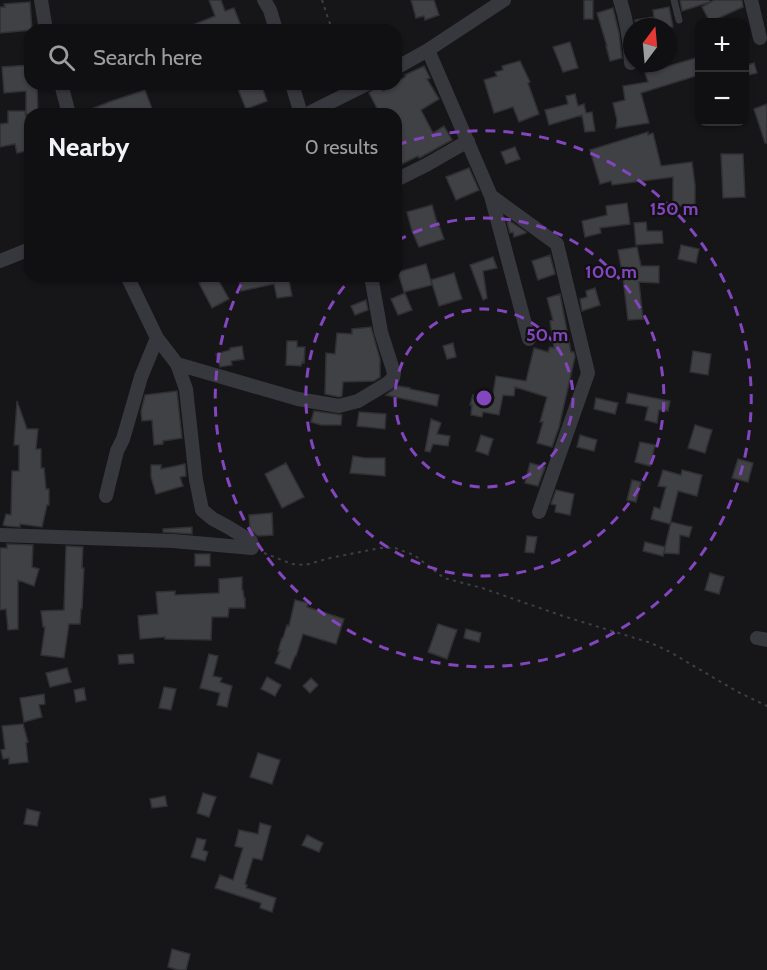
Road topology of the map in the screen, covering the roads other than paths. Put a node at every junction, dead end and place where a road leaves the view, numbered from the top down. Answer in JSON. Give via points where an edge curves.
{"nodes":[{"id":1,"x":41,"y":0,"type":"edge"},
{"id":2,"x":264,"y":0,"type":"edge"},
{"id":3,"x":504,"y":0,"type":"edge"},
{"id":4,"x":620,"y":0,"type":"edge"},
{"id":5,"x":674,"y":0,"type":"edge"},
{"id":6,"x":751,"y":0,"type":"edge"},
{"id":7,"x":626,"y":18,"type":"edge"},
{"id":8,"x":679,"y":20,"type":"dead end"},
{"id":9,"x":45,"y":24,"type":"edge"},
{"id":10,"x":274,"y":24,"type":"edge"},
{"id":11,"x":760,"y":38,"type":"dead end"},
{"id":12,"x":428,"y":50,"type":"junction"},
{"id":13,"x":402,"y":65,"type":"edge"},
{"id":14,"x":63,"y":90,"type":"edge"},
{"id":15,"x":294,"y":90,"type":"edge"},
{"id":16,"x":355,"y":90,"type":"edge"},
{"id":17,"x":67,"y":108,"type":"edge"},
{"id":18,"x":299,"y":108,"type":"edge"},
{"id":19,"x":320,"y":108,"type":"edge"},
{"id":20,"x":468,"y":141,"type":"junction"},
{"id":21,"x":402,"y":177,"type":"edge"},
{"id":22,"x":491,"y":196,"type":"junction"},
{"id":23,"x":24,"y":251,"type":"edge"},
{"id":24,"x":0,"y":261,"type":"edge"},
{"id":25,"x":130,"y":282,"type":"edge"},
{"id":26,"x":372,"y":282,"type":"edge"},
{"id":27,"x":157,"y":338,"type":"junction"},
{"id":28,"x":529,"y":339,"type":"dead end"},
{"id":29,"x":177,"y":364,"type":"junction"},
{"id":30,"x":106,"y":496,"type":"dead end"},
{"id":31,"x":539,"y":512,"type":"dead end"},
{"id":32,"x":0,"y":535,"type":"edge"}],
"edges":[{"from":1,"to":9,"type":"street"},
{"from":2,"to":10,"type":"street"},
{"from":3,"to":12,"type":"street"},
{"from":4,"to":7,"type":"street"},
{"from":5,"to":8,"type":"lane"},
{"from":6,"to":11,"type":"street"},
{"from":12,"to":13,"type":"street"},
{"from":12,"to":20,"type":"street"},
{"from":14,"to":17,"type":"street"},
{"from":15,"to":18,"type":"street"},
{"from":16,"to":19,"type":"street"},
{"from":20,"to":21,"type":"street"},
{"from":20,"to":22,"type":"street"},
{"from":22,"to":28,"type":"street"},
{"from":22,"to":31,"type":"street","via":[[557,244],[588,373]]},
{"from":23,"to":24,"type":"street"},
{"from":25,"to":27,"type":"street"},
{"from":26,"to":29,"type":"street","via":[[394,374],[388,383],[358,402],[339,406],[314,402]]},
{"from":27,"to":29,"type":"street"},
{"from":27,"to":30,"type":"street","via":[[117,451]]},
{"from":29,"to":32,"type":"street","via":[[186,389],[202,510],[251,541],[252,548]]}]}
